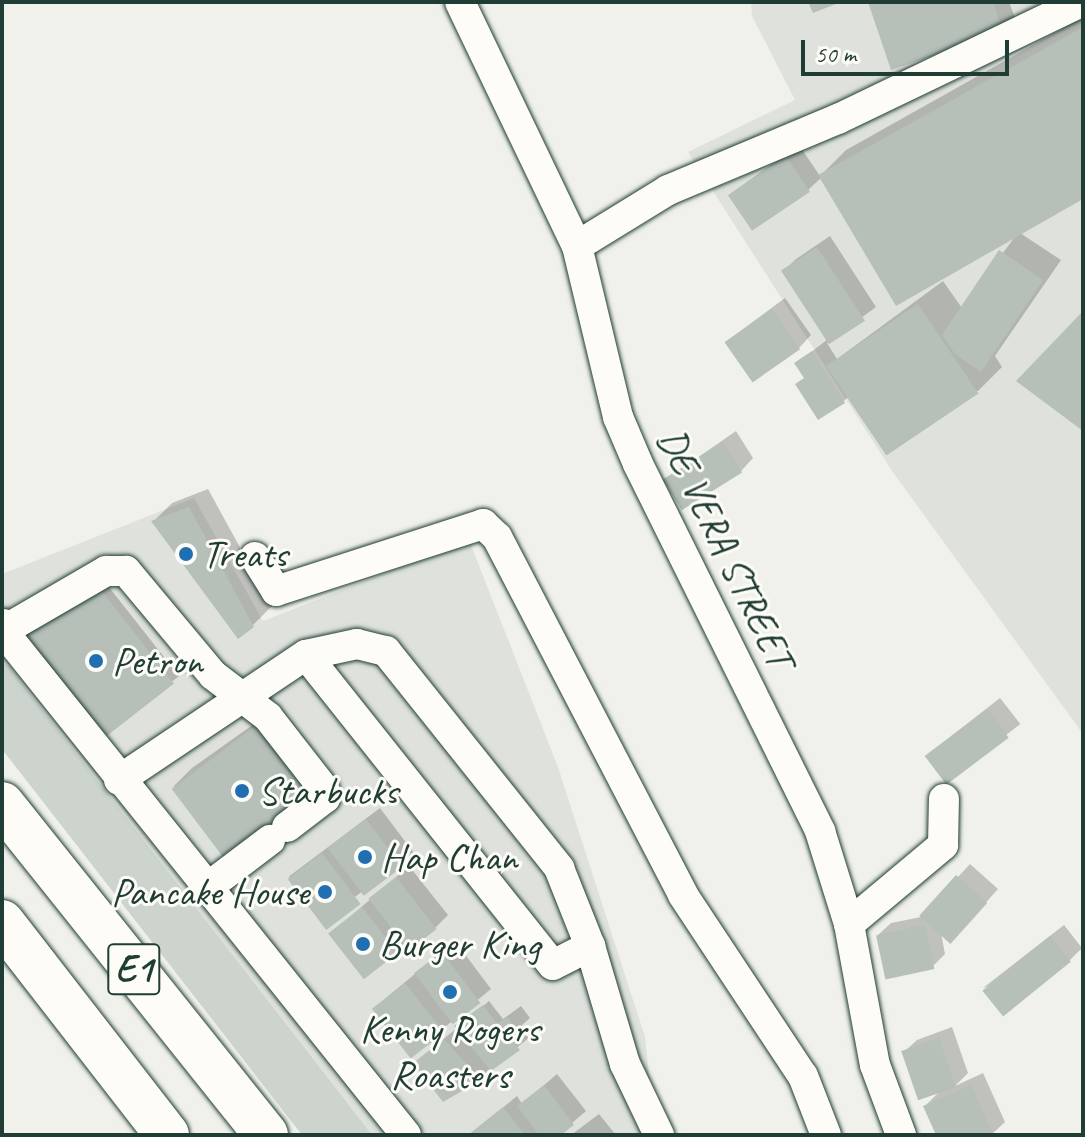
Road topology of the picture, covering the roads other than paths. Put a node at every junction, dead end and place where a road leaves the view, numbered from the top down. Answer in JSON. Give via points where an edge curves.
{"nodes":[{"id":1,"x":460,"y":2,"type":"edge"},
{"id":2,"x":1081,"y":2,"type":"edge"},
{"id":3,"x":577,"y":246,"type":"junction"},
{"id":4,"x":255,"y":557,"type":"dead end"},
{"id":5,"x":3,"y":631,"type":"edge"},
{"id":6,"x":306,"y":655,"type":"junction"},
{"id":7,"x":245,"y":695,"type":"junction"},
{"id":8,"x":119,"y":780,"type":"junction"},
{"id":9,"x":944,"y":799,"type":"dead end"},
{"id":10,"x":2,"y":804,"type":"edge"},
{"id":11,"x":208,"y":887,"type":"junction"},
{"id":12,"x":2,"y":922,"type":"edge"},
{"id":13,"x":849,"y":924,"type":"junction"},
{"id":14,"x":590,"y":946,"type":"junction"},
{"id":15,"x":167,"y":1135,"type":"edge"},
{"id":16,"x":266,"y":1135,"type":"edge"},
{"id":17,"x":406,"y":1135,"type":"edge"},
{"id":18,"x":659,"y":1135,"type":"edge"},
{"id":19,"x":826,"y":1135,"type":"edge"},
{"id":20,"x":901,"y":1135,"type":"edge"}],
"edges":[{"from":1,"to":3,"type":"street","name":"DE VERA STREET"},
{"from":2,"to":3,"type":"street","via":[[838,119],[679,184]]},
{"from":3,"to":13,"type":"street","name":"DE VERA STREET","via":[[618,417],[820,831]]},
{"from":4,"to":19,"type":"street","via":[[276,591],[483,524],[497,537],[683,895],[803,1076]]},
{"from":5,"to":7,"type":"street","via":[[106,571],[126,571],[213,675]]},
{"from":5,"to":8,"type":"street"},
{"from":6,"to":7,"type":"street"},
{"from":6,"to":14,"type":"street","via":[[553,965]]},
{"from":6,"to":14,"type":"street","via":[[357,644],[386,651],[559,868]]},
{"from":7,"to":8,"type":"street"},
{"from":7,"to":11,"type":"street","via":[[324,789],[325,798]]},
{"from":8,"to":11,"type":"street"},
{"from":9,"to":13,"type":"street","via":[[943,845]]},
{"from":10,"to":16,"type":"highway","number":"E1"},
{"from":11,"to":17,"type":"street"},
{"from":12,"to":15,"type":"highway","number":"E1"},
{"from":13,"to":20,"type":"street","name":"DE VERA STREET","via":[[875,1065]]},
{"from":14,"to":18,"type":"street","via":[[625,1064]]}]}
